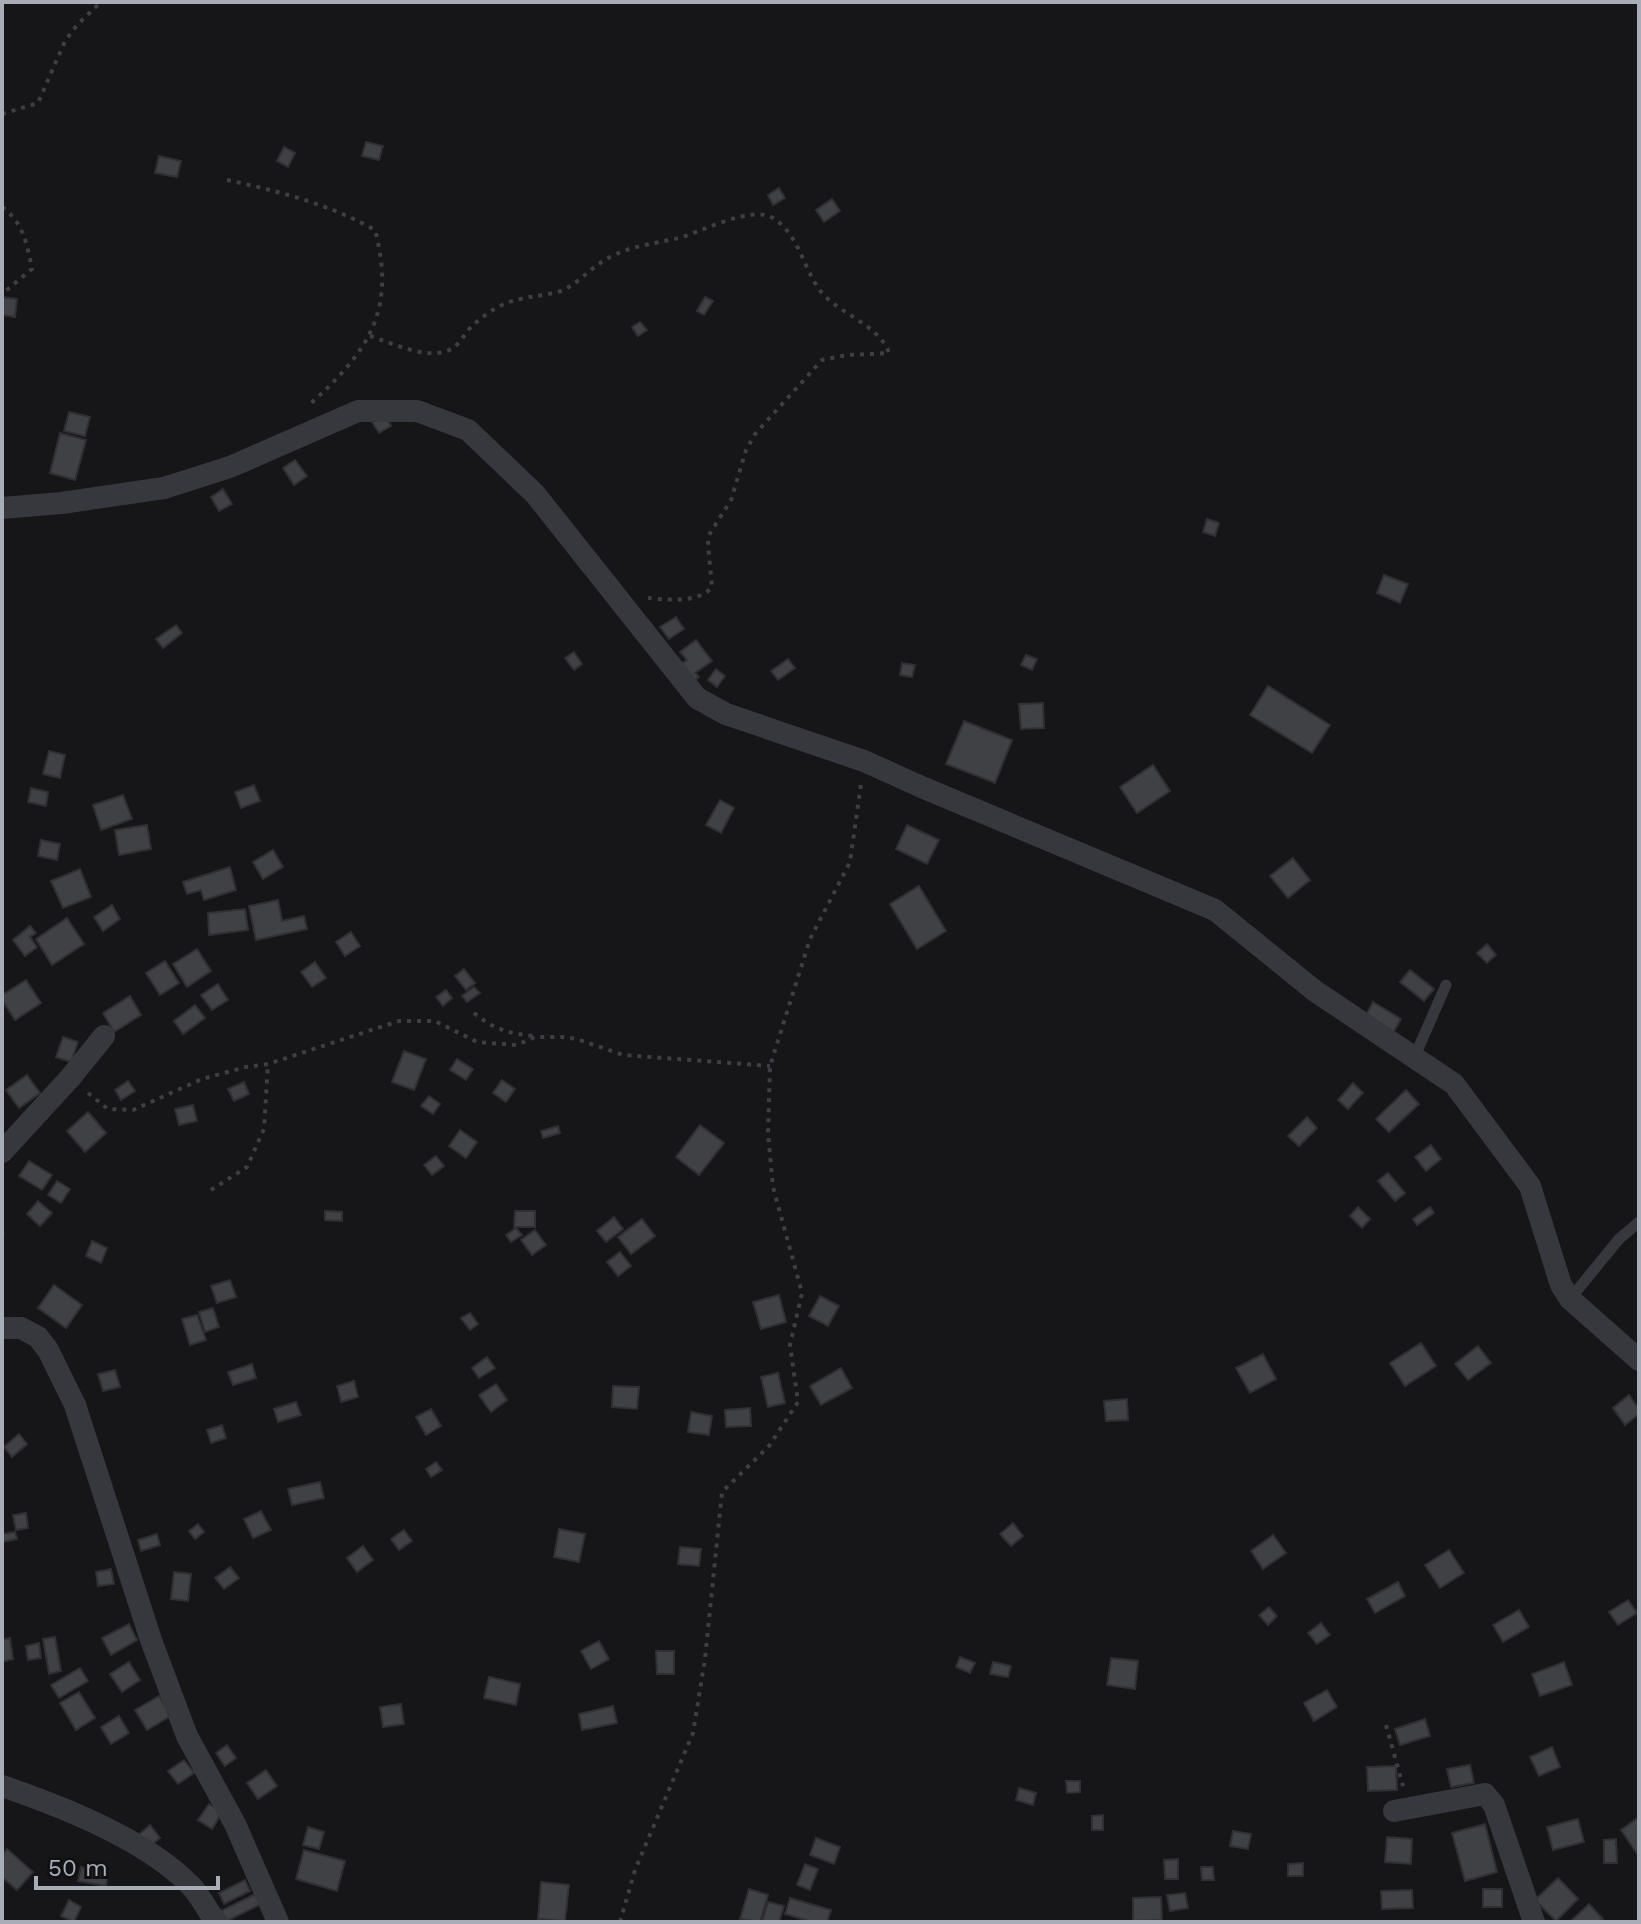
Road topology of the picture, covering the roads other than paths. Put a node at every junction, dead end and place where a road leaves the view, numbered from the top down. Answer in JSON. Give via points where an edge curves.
{"nodes":[{"id":1,"x":2,"y":508,"type":"edge"},
{"id":2,"x":1446,"y":985,"type":"dead end"},
{"id":3,"x":104,"y":1036,"type":"dead end"},
{"id":4,"x":1414,"y":1058,"type":"junction"},
{"id":5,"x":5,"y":1142,"type":"edge"},
{"id":6,"x":1639,"y":1222,"type":"edge"},
{"id":7,"x":1570,"y":1299,"type":"junction"},
{"id":8,"x":2,"y":1328,"type":"edge"},
{"id":9,"x":1639,"y":1360,"type":"edge"},
{"id":10,"x":2,"y":1786,"type":"edge"},
{"id":11,"x":1402,"y":1809,"type":"road end"},
{"id":12,"x":216,"y":1922,"type":"edge"},
{"id":13,"x":278,"y":1922,"type":"edge"},
{"id":14,"x":1534,"y":1922,"type":"edge"}],
"edges":[{"from":1,"to":4,"type":"street","via":[[164,488],[230,467],[358,411],[417,411],[468,430],[535,494],[697,698],[726,714],[864,761],[1215,910],[1315,991]]},
{"from":2,"to":4,"type":"lane"},
{"from":3,"to":5,"type":"street"},
{"from":4,"to":7,"type":"street","via":[[1454,1084],[1530,1186]]},
{"from":6,"to":7,"type":"lane"},
{"from":7,"to":9,"type":"street"},
{"from":8,"to":13,"type":"street","via":[[21,1328],[38,1337],[75,1405],[187,1736],[235,1824]]},
{"from":10,"to":12,"type":"street","via":[[138,1846],[191,1885]]},
{"from":11,"to":14,"type":"street","via":[[1485,1794],[1494,1805]]}]}
